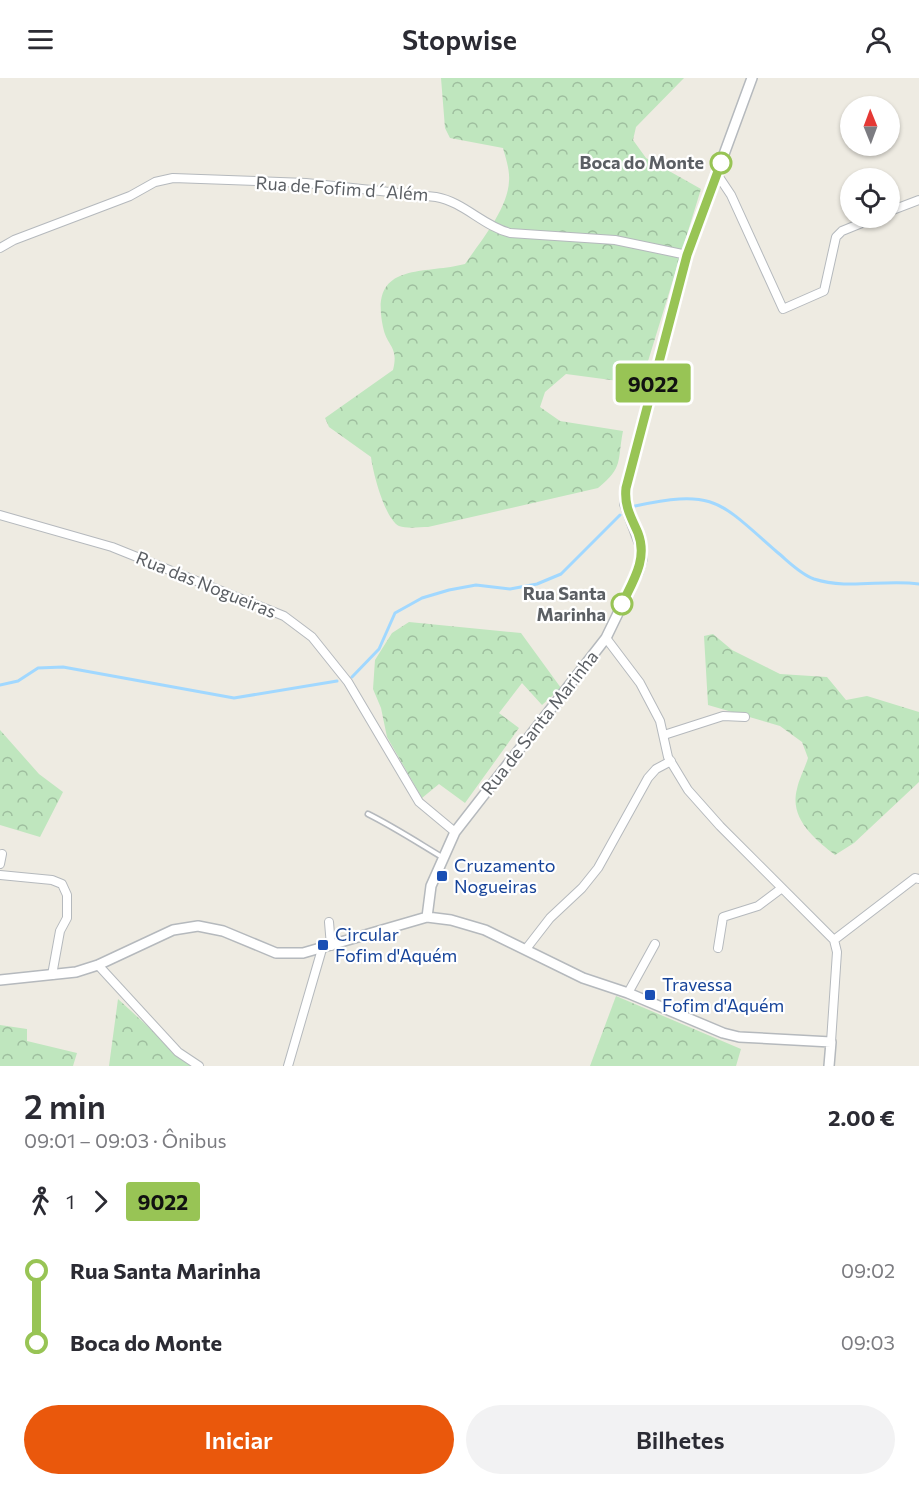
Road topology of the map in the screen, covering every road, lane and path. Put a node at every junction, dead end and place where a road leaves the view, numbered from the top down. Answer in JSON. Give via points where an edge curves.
{"nodes":[{"id":1,"x":752,"y":78,"type":"edge"},
{"id":2,"x":717,"y":174,"type":"junction"},
{"id":3,"x":919,"y":200,"type":"edge"},
{"id":4,"x":900,"y":207,"type":"edge"},
{"id":5,"x":849,"y":228,"type":"edge"},
{"id":6,"x":0,"y":248,"type":"edge"},
{"id":7,"x":687,"y":255,"type":"junction"},
{"id":8,"x":0,"y":515,"type":"edge"},
{"id":9,"x":606,"y":638,"type":"junction"},
{"id":10,"x":745,"y":717,"type":"dead end"},
{"id":11,"x":663,"y":735,"type":"junction"},
{"id":12,"x":671,"y":761,"type":"junction"},
{"id":13,"x":368,"y":814,"type":"dead end"},
{"id":14,"x":455,"y":832,"type":"junction"},
{"id":15,"x":2,"y":854,"type":"dead end"},
{"id":16,"x":442,"y":857,"type":"junction"},
{"id":17,"x":0,"y":864,"type":"edge"},
{"id":18,"x":0,"y":875,"type":"edge"},
{"id":19,"x":918,"y":878,"type":"edge"},
{"id":20,"x":782,"y":888,"type":"junction"},
{"id":21,"x":427,"y":917,"type":"junction"},
{"id":22,"x":329,"y":922,"type":"dead end"},
{"id":23,"x":834,"y":940,"type":"junction"},
{"id":24,"x":655,"y":944,"type":"dead end"},
{"id":25,"x":327,"y":948,"type":"junction"},
{"id":26,"x":718,"y":948,"type":"dead end"},
{"id":27,"x":526,"y":949,"type":"junction"},
{"id":28,"x":98,"y":965,"type":"junction"},
{"id":29,"x":52,"y":975,"type":"junction"},
{"id":30,"x":0,"y":980,"type":"edge"},
{"id":31,"x":628,"y":993,"type":"junction"},
{"id":32,"x":831,"y":1042,"type":"junction"},
{"id":33,"x":199,"y":1066,"type":"edge"},
{"id":34,"x":288,"y":1066,"type":"edge"},
{"id":35,"x":829,"y":1066,"type":"edge"}],
"edges":[{"from":1,"to":2,"type":"street","name":"Rua de Santa Marinha"},
{"from":2,"to":5,"type":"street","via":[[783,309],[824,291],[836,237]]},
{"from":2,"to":7,"type":"street","name":"Rua de Santa Marinha"},
{"from":3,"to":4,"type":"street"},
{"from":6,"to":7,"type":"street","name":"Rua de Fofim d´Além","via":[[130,196],[155,182],[196,177],[436,196],[448,199],[494,229],[510,233],[615,240]]},
{"from":7,"to":9,"type":"street","name":"Rua de Santa Marinha","via":[[626,488],[625,504],[639,535],[642,558]]},
{"from":8,"to":14,"type":"street","name":"Rua das Nogueiras","via":[[112,547],[284,616],[312,637],[348,682],[419,802]]},
{"from":9,"to":11,"type":"street","via":[[640,683]]},
{"from":9,"to":14,"type":"street","name":"Rua de Santa Marinha"},
{"from":10,"to":11,"type":"street","via":[[723,716]]},
{"from":11,"to":12,"type":"street"},
{"from":12,"to":20,"type":"street","via":[[696,799]]},
{"from":12,"to":27,"type":"street","via":[[648,778],[591,879],[550,918]]},
{"from":13,"to":16,"type":"lane"},
{"from":14,"to":16,"type":"street","name":"Rua de Santa Marinha"},
{"from":15,"to":17,"type":"street"},
{"from":16,"to":21,"type":"street","name":"Rua de Santa Marinha","via":[[429,892]]},
{"from":18,"to":29,"type":"street","via":[[62,884],[67,896],[67,918],[60,931]]},
{"from":19,"to":23,"type":"street"},
{"from":20,"to":23,"type":"street"},
{"from":20,"to":26,"type":"street","via":[[758,906],[723,917]]},
{"from":21,"to":25,"type":"street"},
{"from":21,"to":27,"type":"street","via":[[485,930]]},
{"from":22,"to":25,"type":"street"},
{"from":23,"to":32,"type":"street","via":[[837,952]]},
{"from":24,"to":31,"type":"street"},
{"from":25,"to":28,"type":"street","via":[[276,953],[223,931],[198,926],[173,930]]},
{"from":25,"to":34,"type":"street"},
{"from":27,"to":31,"type":"street","via":[[583,978]]},
{"from":28,"to":29,"type":"street"},
{"from":28,"to":33,"type":"street","via":[[178,1052]]},
{"from":29,"to":30,"type":"street"},
{"from":31,"to":32,"type":"street","via":[[739,1037]]},
{"from":32,"to":35,"type":"street"}]}
